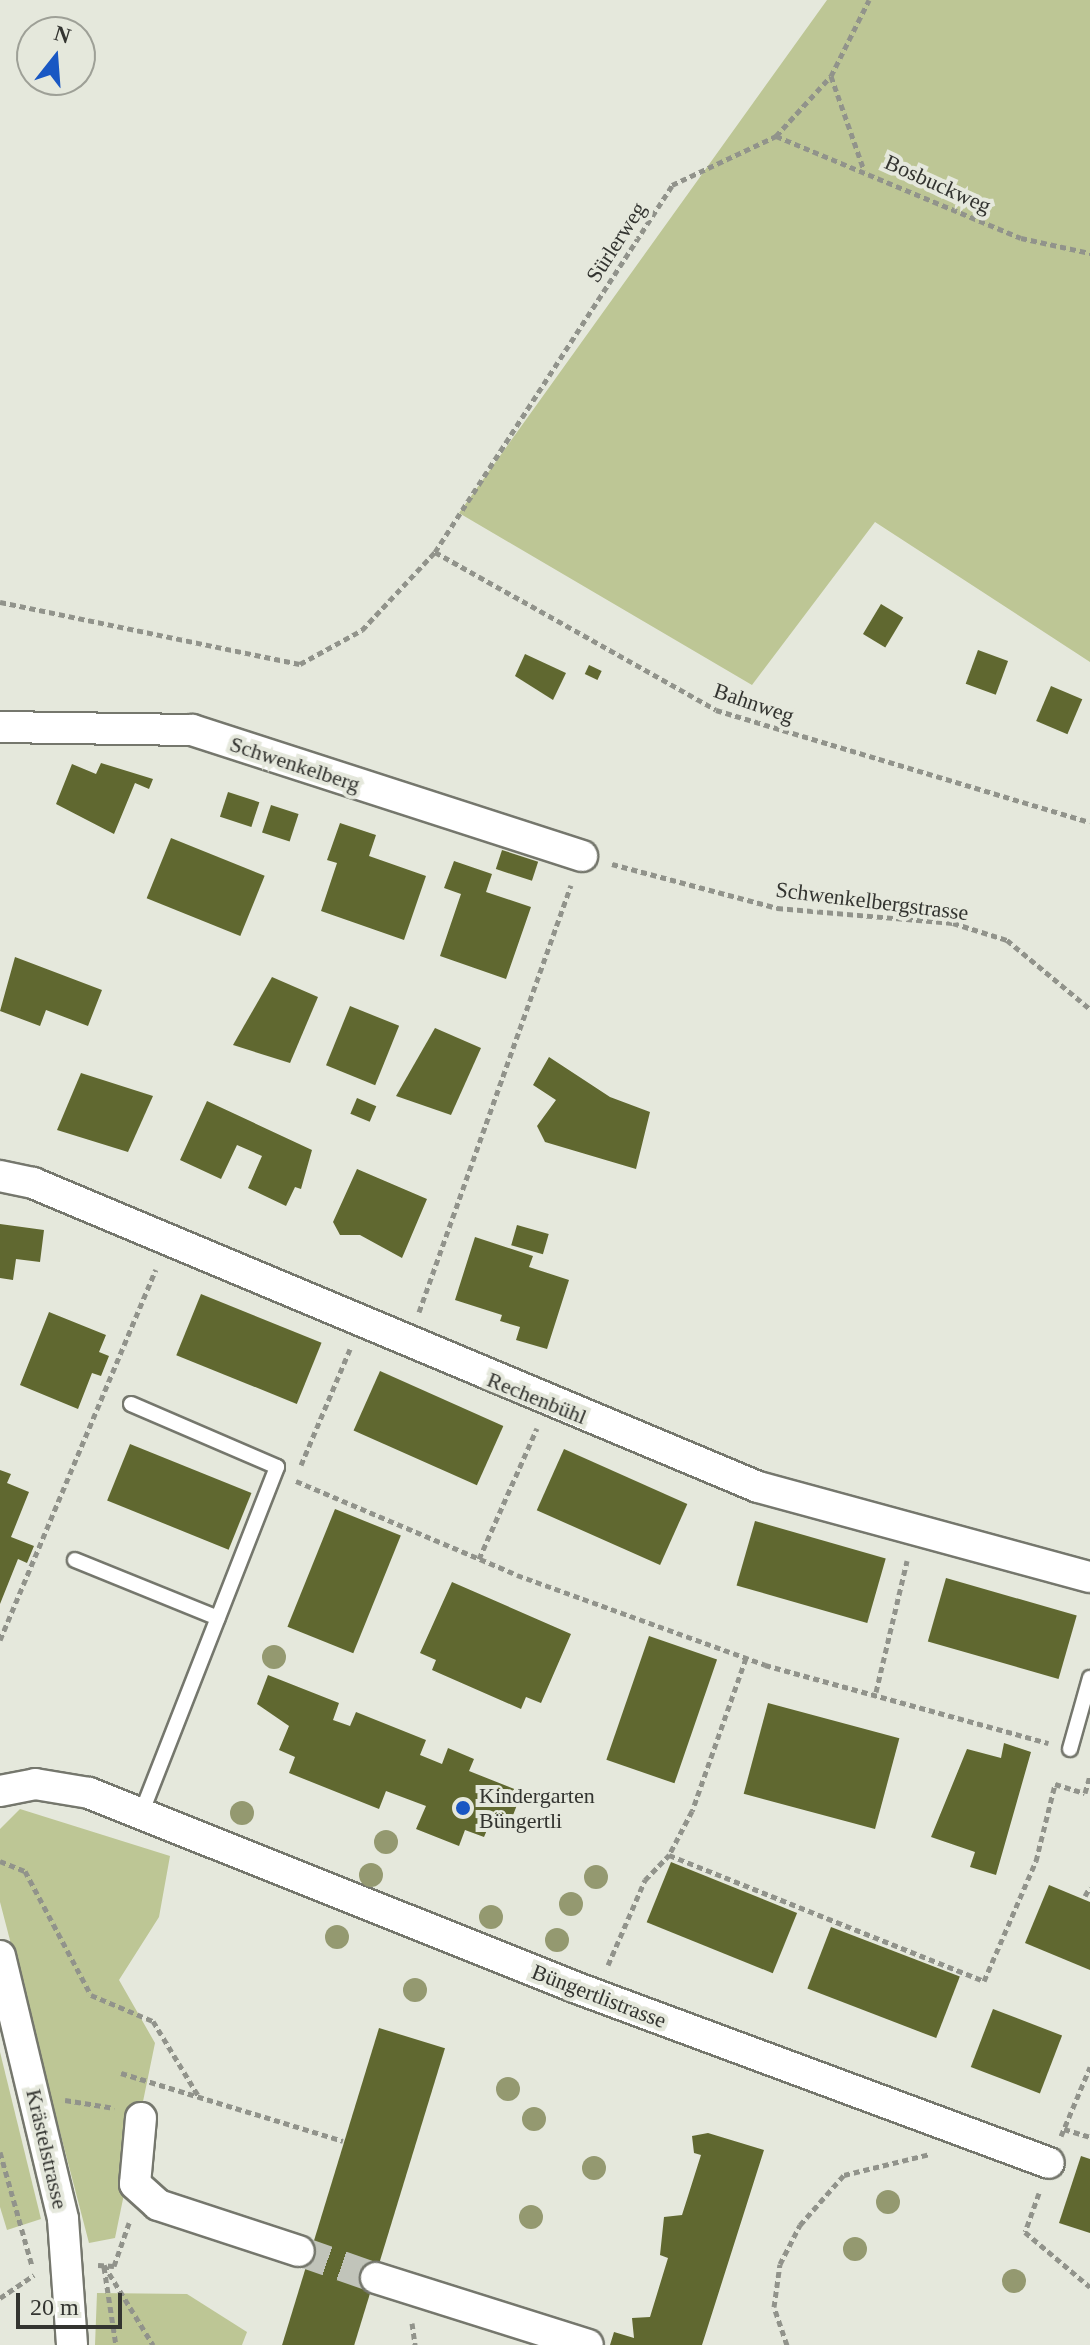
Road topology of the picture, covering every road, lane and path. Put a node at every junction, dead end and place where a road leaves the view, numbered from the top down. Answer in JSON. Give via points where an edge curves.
{"nodes":[{"id":1,"x":869,"y":0,"type":"edge"},
{"id":2,"x":831,"y":76,"type":"junction"},
{"id":3,"x":776,"y":136,"type":"junction"},
{"id":4,"x":864,"y":170,"type":"junction"},
{"id":5,"x":1090,"y":253,"type":"edge"},
{"id":6,"x":435,"y":552,"type":"junction"},
{"id":7,"x":0,"y":602,"type":"edge"},
{"id":8,"x":0,"y":727,"type":"edge"},
{"id":9,"x":1090,"y":822,"type":"edge"},
{"id":10,"x":582,"y":856,"type":"junction"},
{"id":11,"x":1090,"y":1009,"type":"edge"},
{"id":12,"x":0,"y":1176,"type":"edge"},
{"id":13,"x":168,"y":1240,"type":"junction"},
{"id":14,"x":405,"y":1345,"type":"junction"},
{"id":15,"x":548,"y":1402,"type":"junction"},
{"id":16,"x":131,"y":1404,"type":"dead end"},
{"id":17,"x":295,"y":1480,"type":"dead end"},
{"id":18,"x":907,"y":1530,"type":"junction"},
{"id":19,"x":479,"y":1559,"type":"junction"},
{"id":20,"x":75,"y":1560,"type":"dead end"},
{"id":21,"x":1090,"y":1577,"type":"edge"},
{"id":22,"x":218,"y":1618,"type":"junction"},
{"id":23,"x":0,"y":1640,"type":"edge"},
{"id":24,"x":746,"y":1658,"type":"junction"},
{"id":25,"x":1090,"y":1678,"type":"edge"},
{"id":26,"x":876,"y":1692,"type":"junction"},
{"id":27,"x":1070,"y":1749,"type":"joint"},
{"id":28,"x":1090,"y":1775,"type":"edge"},
{"id":29,"x":0,"y":1791,"type":"edge"},
{"id":30,"x":141,"y":1814,"type":"junction"},
{"id":31,"x":669,"y":1855,"type":"junction"},
{"id":32,"x":0,"y":1861,"type":"edge"},
{"id":33,"x":1090,"y":1887,"type":"edge"},
{"id":34,"x":1085,"y":1896,"type":"dead end"},
{"id":35,"x":0,"y":1956,"type":"edge"},
{"id":36,"x":596,"y":1995,"type":"junction"},
{"id":37,"x":1090,"y":2067,"type":"edge"},
{"id":38,"x":121,"y":2073,"type":"dead end"},
{"id":39,"x":199,"y":2097,"type":"junction"},
{"id":40,"x":36,"y":2102,"type":"junction"},
{"id":41,"x":141,"y":2118,"type":"joint"},
{"id":42,"x":1064,"y":2129,"type":"junction"},
{"id":43,"x":956,"y":2132,"type":"junction"},
{"id":44,"x":1090,"y":2137,"type":"edge"},
{"id":45,"x":343,"y":2141,"type":"dead end"},
{"id":46,"x":0,"y":2152,"type":"edge"},
{"id":47,"x":1049,"y":2163,"type":"junction"},
{"id":48,"x":127,"y":2226,"type":"dead end"},
{"id":49,"x":299,"y":2251,"type":"tunnel mouth"},
{"id":50,"x":114,"y":2266,"type":"dead end"},
{"id":51,"x":376,"y":2278,"type":"tunnel mouth"},
{"id":52,"x":1090,"y":2287,"type":"edge"},
{"id":53,"x":0,"y":2298,"type":"edge"},
{"id":54,"x":412,"y":2322,"type":"dead end"},
{"id":55,"x":72,"y":2345,"type":"edge"},
{"id":56,"x":116,"y":2345,"type":"edge"},
{"id":57,"x":153,"y":2345,"type":"edge"},
{"id":58,"x":415,"y":2345,"type":"edge"},
{"id":59,"x":588,"y":2345,"type":"edge"},
{"id":60,"x":787,"y":2345,"type":"edge"}],
"edges":[{"from":1,"to":2,"type":"path","name":"Sürlerweg"},
{"from":2,"to":3,"type":"path","name":"Sürlerweg"},
{"from":2,"to":4,"type":"path"},
{"from":3,"to":4,"type":"path","name":"Bosbuckweg"},
{"from":3,"to":6,"type":"path","name":"Sürlerweg","via":[[672,185]]},
{"from":4,"to":5,"type":"path","name":"Bosbuckweg","via":[[1021,238]]},
{"from":6,"to":7,"type":"path","name":"Sürlerweg","via":[[362,630],[300,664]]},
{"from":6,"to":9,"type":"path","name":"Bahnweg","via":[[716,710]]},
{"from":8,"to":10,"type":"street","name":"Schwenkelberg","via":[[192,730]]},
{"from":10,"to":11,"type":"path","name":"Schwenkelbergstrasse","via":[[777,908],[953,923],[1007,940]]},
{"from":10,"to":14,"type":"path","via":[[466,1192]]},
{"from":12,"to":13,"type":"street","name":"Rechenbühl","via":[[33,1183]]},
{"from":13,"to":14,"type":"street","name":"Rechenbühl"},
{"from":13,"to":23,"type":"path"},
{"from":14,"to":15,"type":"street","name":"Rechenbühl"},
{"from":15,"to":18,"type":"street","name":"Rechenbühl","via":[[758,1487]]},
{"from":15,"to":19,"type":"path"},
{"from":16,"to":22,"type":"lane","via":[[277,1467]]},
{"from":17,"to":19,"type":"path"},
{"from":18,"to":21,"type":"street","name":"Rechenbühl"},
{"from":18,"to":26,"type":"path","via":[[907,1563]]},
{"from":19,"to":24,"type":"path"},
{"from":20,"to":22,"type":"lane"},
{"from":22,"to":30,"type":"lane"},
{"from":24,"to":26,"type":"path"},
{"from":24,"to":31,"type":"path","via":[[692,1811]]},
{"from":25,"to":27,"type":"lane"},
{"from":26,"to":27,"type":"path"},
{"from":28,"to":31,"type":"path","via":[[1085,1793],[1055,1784],[1036,1861],[984,1981]]},
{"from":29,"to":30,"type":"street","name":"Büngertlistrasse","via":[[35,1784],[89,1793]]},
{"from":30,"to":36,"type":"street","name":"Büngertlistrasse"},
{"from":31,"to":36,"type":"path","via":[[645,1880]]},
{"from":32,"to":39,"type":"path","via":[[25,1871],[91,1995],[153,2021]]},
{"from":33,"to":34,"type":"path"},
{"from":35,"to":40,"type":"street","name":"Krästelstrasse"},
{"from":36,"to":43,"type":"street","name":"Büngertlistrasse"},
{"from":37,"to":42,"type":"path"},
{"from":38,"to":39,"type":"path"},
{"from":39,"to":45,"type":"path"},
{"from":40,"to":41,"type":"path","via":[[86,2098]]},
{"from":40,"to":55,"type":"street","name":"Krästelstrasse","via":[[63,2219]]},
{"from":41,"to":49,"type":"street","via":[[135,2184],[158,2205]]},
{"from":42,"to":44,"type":"path"},
{"from":42,"to":47,"type":"path"},
{"from":43,"to":47,"type":"street","name":"Büngertlistrasse"},
{"from":43,"to":60,"type":"path","via":[[925,2158],[844,2175],[800,2225],[780,2264],[774,2307]]},
{"from":46,"to":53,"type":"path","via":[[21,2247],[35,2272]]},
{"from":47,"to":52,"type":"path","via":[[1025,2232]]},
{"from":48,"to":50,"type":"path"},
{"from":51,"to":59,"type":"street"},
{"from":54,"to":58,"type":"path"},
{"from":56,"to":57,"type":"path","via":[[103,2264]]}]}
